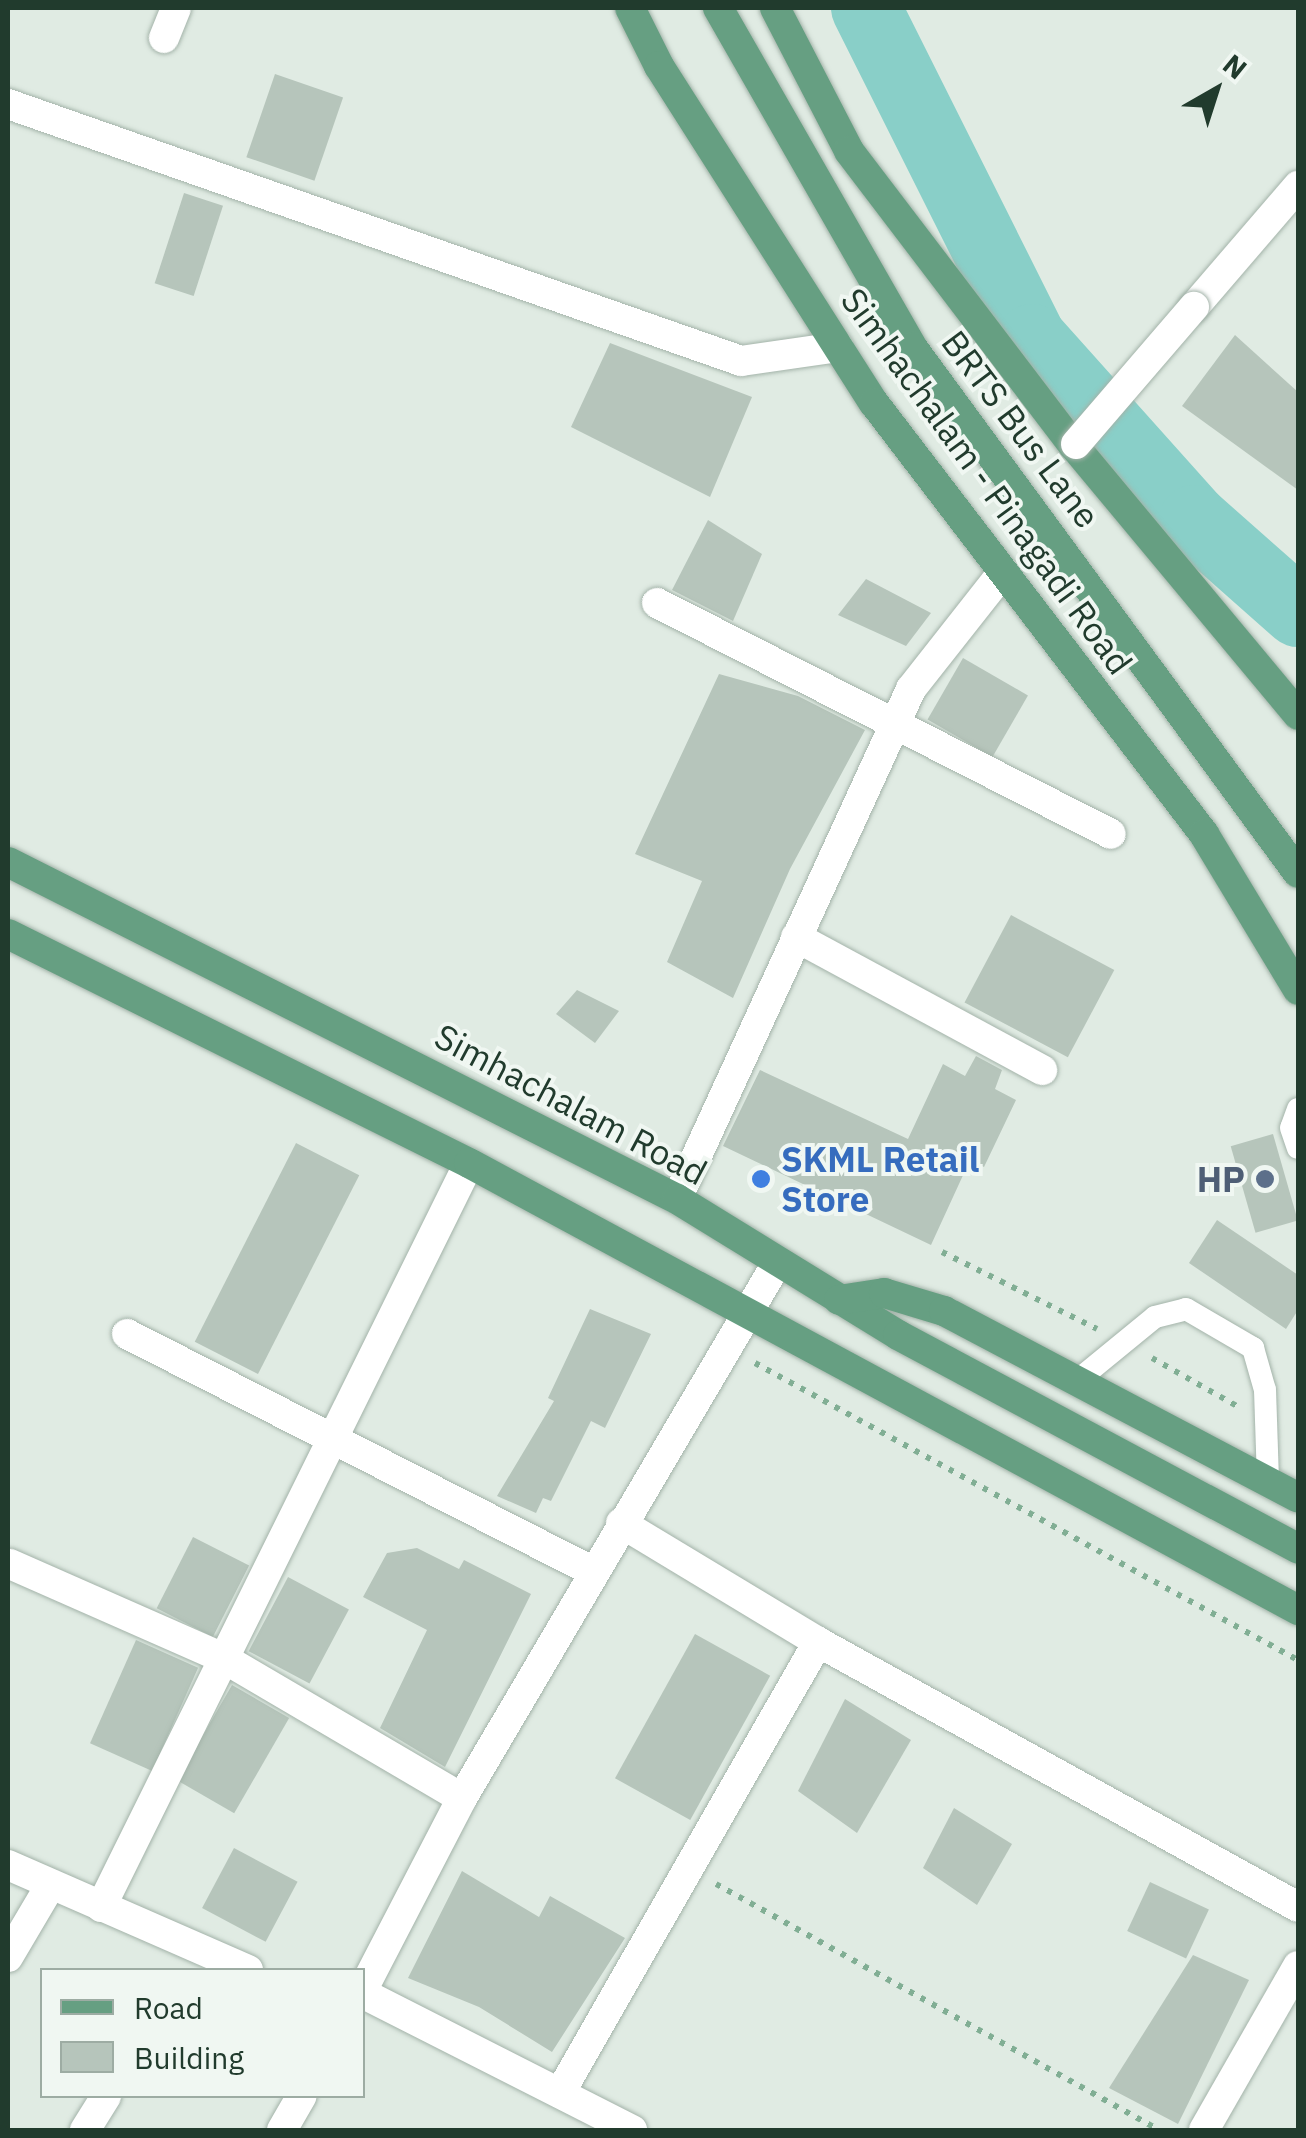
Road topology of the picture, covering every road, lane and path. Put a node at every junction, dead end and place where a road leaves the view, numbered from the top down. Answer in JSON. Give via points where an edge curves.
{"nodes":[{"id":1,"x":176,"y":8,"type":"edge"},
{"id":2,"x":630,"y":8,"type":"edge"},
{"id":3,"x":718,"y":8,"type":"edge"},
{"id":4,"x":775,"y":8,"type":"edge"},
{"id":5,"x":164,"y":38,"type":"dead end"},
{"id":6,"x":8,"y":104,"type":"edge"},
{"id":7,"x":1298,"y":186,"type":"edge"},
{"id":8,"x":838,"y":346,"type":"junction"},
{"id":9,"x":1075,"y":445,"type":"junction"},
{"id":10,"x":1003,"y":572,"type":"junction"},
{"id":11,"x":658,"y":603,"type":"dead end"},
{"id":12,"x":1298,"y":714,"type":"edge"},
{"id":13,"x":894,"y":725,"type":"junction"},
{"id":14,"x":1111,"y":834,"type":"dead end"},
{"id":15,"x":8,"y":862,"type":"edge"},
{"id":16,"x":1298,"y":873,"type":"edge"},
{"id":17,"x":8,"y":934,"type":"edge"},
{"id":18,"x":796,"y":937,"type":"junction"},
{"id":19,"x":1298,"y":990,"type":"edge"},
{"id":20,"x":1042,"y":1070,"type":"dead end"},
{"id":21,"x":1298,"y":1109,"type":"edge"},
{"id":22,"x":1298,"y":1148,"type":"edge"},
{"id":23,"x":468,"y":1162,"type":"junction"},
{"id":24,"x":677,"y":1199,"type":"junction"},
{"id":25,"x":777,"y":1263,"type":"junction"},
{"id":26,"x":839,"y":1300,"type":"junction"},
{"id":27,"x":743,"y":1309,"type":"junction"},
{"id":28,"x":126,"y":1334,"type":"dead end"},
{"id":29,"x":723,"y":1346,"type":"junction"},
{"id":30,"x":1078,"y":1380,"type":"junction"},
{"id":31,"x":329,"y":1440,"type":"junction"},
{"id":32,"x":1268,"y":1480,"type":"junction"},
{"id":33,"x":1298,"y":1498,"type":"edge"},
{"id":34,"x":621,"y":1523,"type":"junction"},
{"id":35,"x":1297,"y":1547,"type":"edge"},
{"id":36,"x":10,"y":1564,"type":"dead end"},
{"id":37,"x":594,"y":1572,"type":"junction"},
{"id":38,"x":1298,"y":1610,"type":"edge"},
{"id":39,"x":818,"y":1642,"type":"junction"},
{"id":40,"x":223,"y":1658,"type":"junction"},
{"id":41,"x":1298,"y":1660,"type":"edge"},
{"id":42,"x":462,"y":1798,"type":"junction"},
{"id":43,"x":8,"y":1865,"type":"edge"},
{"id":44,"x":693,"y":1871,"type":"junction"},
{"id":45,"x":50,"y":1886,"type":"junction"},
{"id":46,"x":102,"y":1907,"type":"junction"},
{"id":47,"x":1298,"y":1907,"type":"edge"},
{"id":48,"x":8,"y":1957,"type":"edge"},
{"id":49,"x":187,"y":1959,"type":"edge"},
{"id":50,"x":1298,"y":1966,"type":"edge"},
{"id":51,"x":237,"y":1968,"type":"edge"},
{"id":52,"x":365,"y":1986,"type":"edge"},
{"id":53,"x":365,"y":1994,"type":"edge"},
{"id":54,"x":560,"y":2092,"type":"junction"},
{"id":55,"x":105,"y":2098,"type":"edge"},
{"id":56,"x":301,"y":2098,"type":"edge"},
{"id":57,"x":86,"y":2130,"type":"edge"},
{"id":58,"x":282,"y":2130,"type":"edge"},
{"id":59,"x":632,"y":2130,"type":"edge"},
{"id":60,"x":1159,"y":2130,"type":"edge"},
{"id":61,"x":1204,"y":2130,"type":"edge"}],
"edges":[{"from":1,"to":5,"type":"street"},
{"from":2,"to":8,"type":"main road","name":"Simhachalam - Pinagadi Road","via":[[658,66]]},
{"from":3,"to":16,"type":"main road","name":"BRTS Bus Lane","via":[[912,347]]},
{"from":4,"to":9,"type":"main road","via":[[849,151]]},
{"from":6,"to":8,"type":"street","via":[[741,362]]},
{"from":7,"to":9,"type":"street","bridge":true},
{"from":8,"to":10,"type":"main road","name":"Simhachalam - Pinagadi Road"},
{"from":9,"to":12,"type":"main road"},
{"from":10,"to":13,"type":"street","via":[[911,689]]},
{"from":10,"to":19,"type":"main road","name":"Simhachalam - Pinagadi Road","via":[[1204,834]]},
{"from":11,"to":13,"type":"street"},
{"from":13,"to":14,"type":"street"},
{"from":13,"to":18,"type":"street"},
{"from":15,"to":24,"type":"main road","name":"Simhachalam Road"},
{"from":17,"to":23,"type":"main road"},
{"from":18,"to":20,"type":"street"},
{"from":18,"to":24,"type":"street"},
{"from":21,"to":22,"type":"lane","via":[[1291,1128]]},
{"from":23,"to":27,"type":"main road"},
{"from":23,"to":31,"type":"street"},
{"from":24,"to":25,"type":"main road","name":"Simhachalam Road"},
{"from":25,"to":26,"type":"main road","name":"Simhachalam Road"},
{"from":25,"to":27,"type":"street"},
{"from":26,"to":30,"type":"main road","via":[[884,1293],[944,1311]]},
{"from":26,"to":35,"type":"main road","name":"Simhachalam Road"},
{"from":27,"to":29,"type":"street"},
{"from":27,"to":38,"type":"main road","via":[[980,1445]]},
{"from":28,"to":31,"type":"street"},
{"from":29,"to":34,"type":"street"},
{"from":29,"to":41,"type":"path"},
{"from":30,"to":32,"type":"main road"},
{"from":30,"to":32,"type":"lane","via":[[1155,1317],[1186,1310],[1253,1348],[1265,1390]]},
{"from":31,"to":37,"type":"street"},
{"from":31,"to":40,"type":"street"},
{"from":32,"to":33,"type":"main road"},
{"from":34,"to":37,"type":"street"},
{"from":34,"to":39,"type":"street"},
{"from":36,"to":40,"type":"street"},
{"from":37,"to":42,"type":"street"},
{"from":39,"to":44,"type":"street"},
{"from":39,"to":47,"type":"street"},
{"from":40,"to":42,"type":"street"},
{"from":40,"to":46,"type":"street"},
{"from":42,"to":52,"type":"street"},
{"from":43,"to":45,"type":"street"},
{"from":44,"to":54,"type":"street"},
{"from":44,"to":60,"type":"path"},
{"from":45,"to":46,"type":"street"},
{"from":45,"to":48,"type":"street"},
{"from":46,"to":49,"type":"street"},
{"from":49,"to":51,"type":"street"},
{"from":50,"to":61,"type":"street"},
{"from":53,"to":54,"type":"street"},
{"from":54,"to":59,"type":"street"},
{"from":55,"to":57,"type":"street"},
{"from":56,"to":58,"type":"street"}]}
